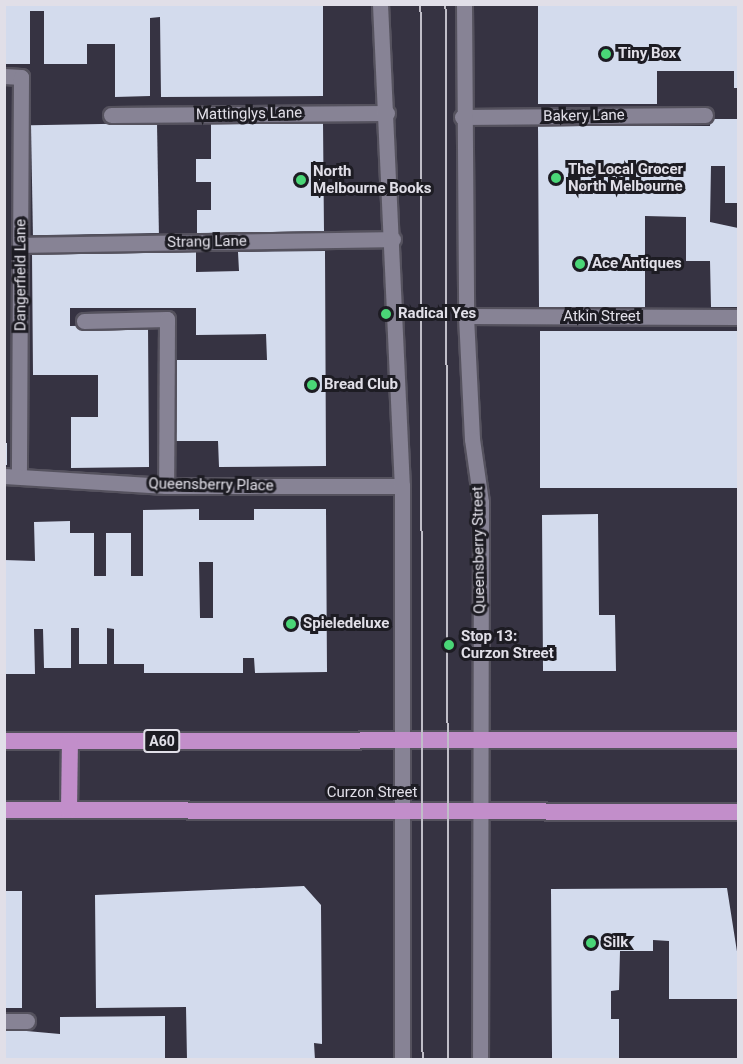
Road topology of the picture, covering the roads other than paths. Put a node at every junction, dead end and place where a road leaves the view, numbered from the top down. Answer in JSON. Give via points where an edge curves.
{"nodes":[{"id":1,"x":380,"y":4,"type":"edge"},
{"id":2,"x":464,"y":4,"type":"edge"},
{"id":3,"x":4,"y":76,"type":"edge"},
{"id":4,"x":387,"y":113,"type":"junction"},
{"id":5,"x":111,"y":115,"type":"dead end"},
{"id":6,"x":705,"y":115,"type":"dead end"},
{"id":7,"x":462,"y":117,"type":"junction"},
{"id":8,"x":393,"y":239,"type":"junction"},
{"id":9,"x":22,"y":245,"type":"junction"},
{"id":10,"x":466,"y":316,"type":"junction"},
{"id":11,"x":738,"y":316,"type":"edge"},
{"id":12,"x":84,"y":321,"type":"dead end"},
{"id":13,"x":12,"y":476,"type":"edge"},
{"id":14,"x":166,"y":486,"type":"junction"},
{"id":15,"x":402,"y":486,"type":"junction"},
{"id":16,"x":402,"y":740,"type":"junction"},
{"id":17,"x":480,"y":740,"type":"junction"},
{"id":18,"x":738,"y":740,"type":"edge"},
{"id":19,"x":4,"y":741,"type":"edge"},
{"id":20,"x":70,"y":741,"type":"junction"},
{"id":21,"x":4,"y":810,"type":"edge"},
{"id":22,"x":69,"y":810,"type":"junction"},
{"id":23,"x":402,"y":811,"type":"junction"},
{"id":24,"x":481,"y":811,"type":"junction"},
{"id":25,"x":738,"y":812,"type":"edge"},
{"id":26,"x":4,"y":1020,"type":"edge"},
{"id":27,"x":27,"y":1020,"type":"dead end"},
{"id":28,"x":402,"y":1059,"type":"edge"},
{"id":29,"x":480,"y":1059,"type":"edge"}],
"edges":[{"from":1,"to":4,"type":"street"},
{"from":2,"to":7,"type":"street","name":"Queensberry Street"},
{"from":3,"to":9,"type":"street","name":"Dangerfield Lane","via":[[21,76]]},
{"from":4,"to":5,"type":"street","name":"Mattinglys Lane"},
{"from":4,"to":8,"type":"street"},
{"from":6,"to":7,"type":"street","name":"Bakery Lane"},
{"from":7,"to":10,"type":"street","name":"Queensberry Street"},
{"from":8,"to":9,"type":"street","name":"Strang Lane"},
{"from":8,"to":15,"type":"street"},
{"from":9,"to":13,"type":"street","name":"Dangerfield Lane"},
{"from":10,"to":11,"type":"street","name":"Atkin Street"},
{"from":10,"to":17,"type":"street","name":"Queensberry Street","via":[[472,439],[481,502]]},
{"from":12,"to":14,"type":"street","via":[[167,320]]},
{"from":13,"to":14,"type":"street","name":"Queensberry Place"},
{"from":14,"to":15,"type":"street","name":"Queensberry Place"},
{"from":15,"to":16,"type":"street"},
{"from":16,"to":17,"type":"highway","number":"A60"},
{"from":16,"to":20,"type":"highway","number":"A60"},
{"from":16,"to":23,"type":"street"},
{"from":17,"to":18,"type":"highway","number":"A60"},
{"from":17,"to":24,"type":"street","name":"Queensberry Street"},
{"from":19,"to":20,"type":"highway","number":"A60"},
{"from":20,"to":22,"type":"highway"},
{"from":21,"to":22,"type":"highway","name":"Curzon Street"},
{"from":22,"to":23,"type":"highway","name":"Curzon Street"},
{"from":23,"to":24,"type":"highway","name":"Curzon Street"},
{"from":23,"to":28,"type":"street"},
{"from":24,"to":25,"type":"highway","name":"Curzon Street"},
{"from":24,"to":29,"type":"street","name":"Queensberry Street"},
{"from":26,"to":27,"type":"street"}]}
